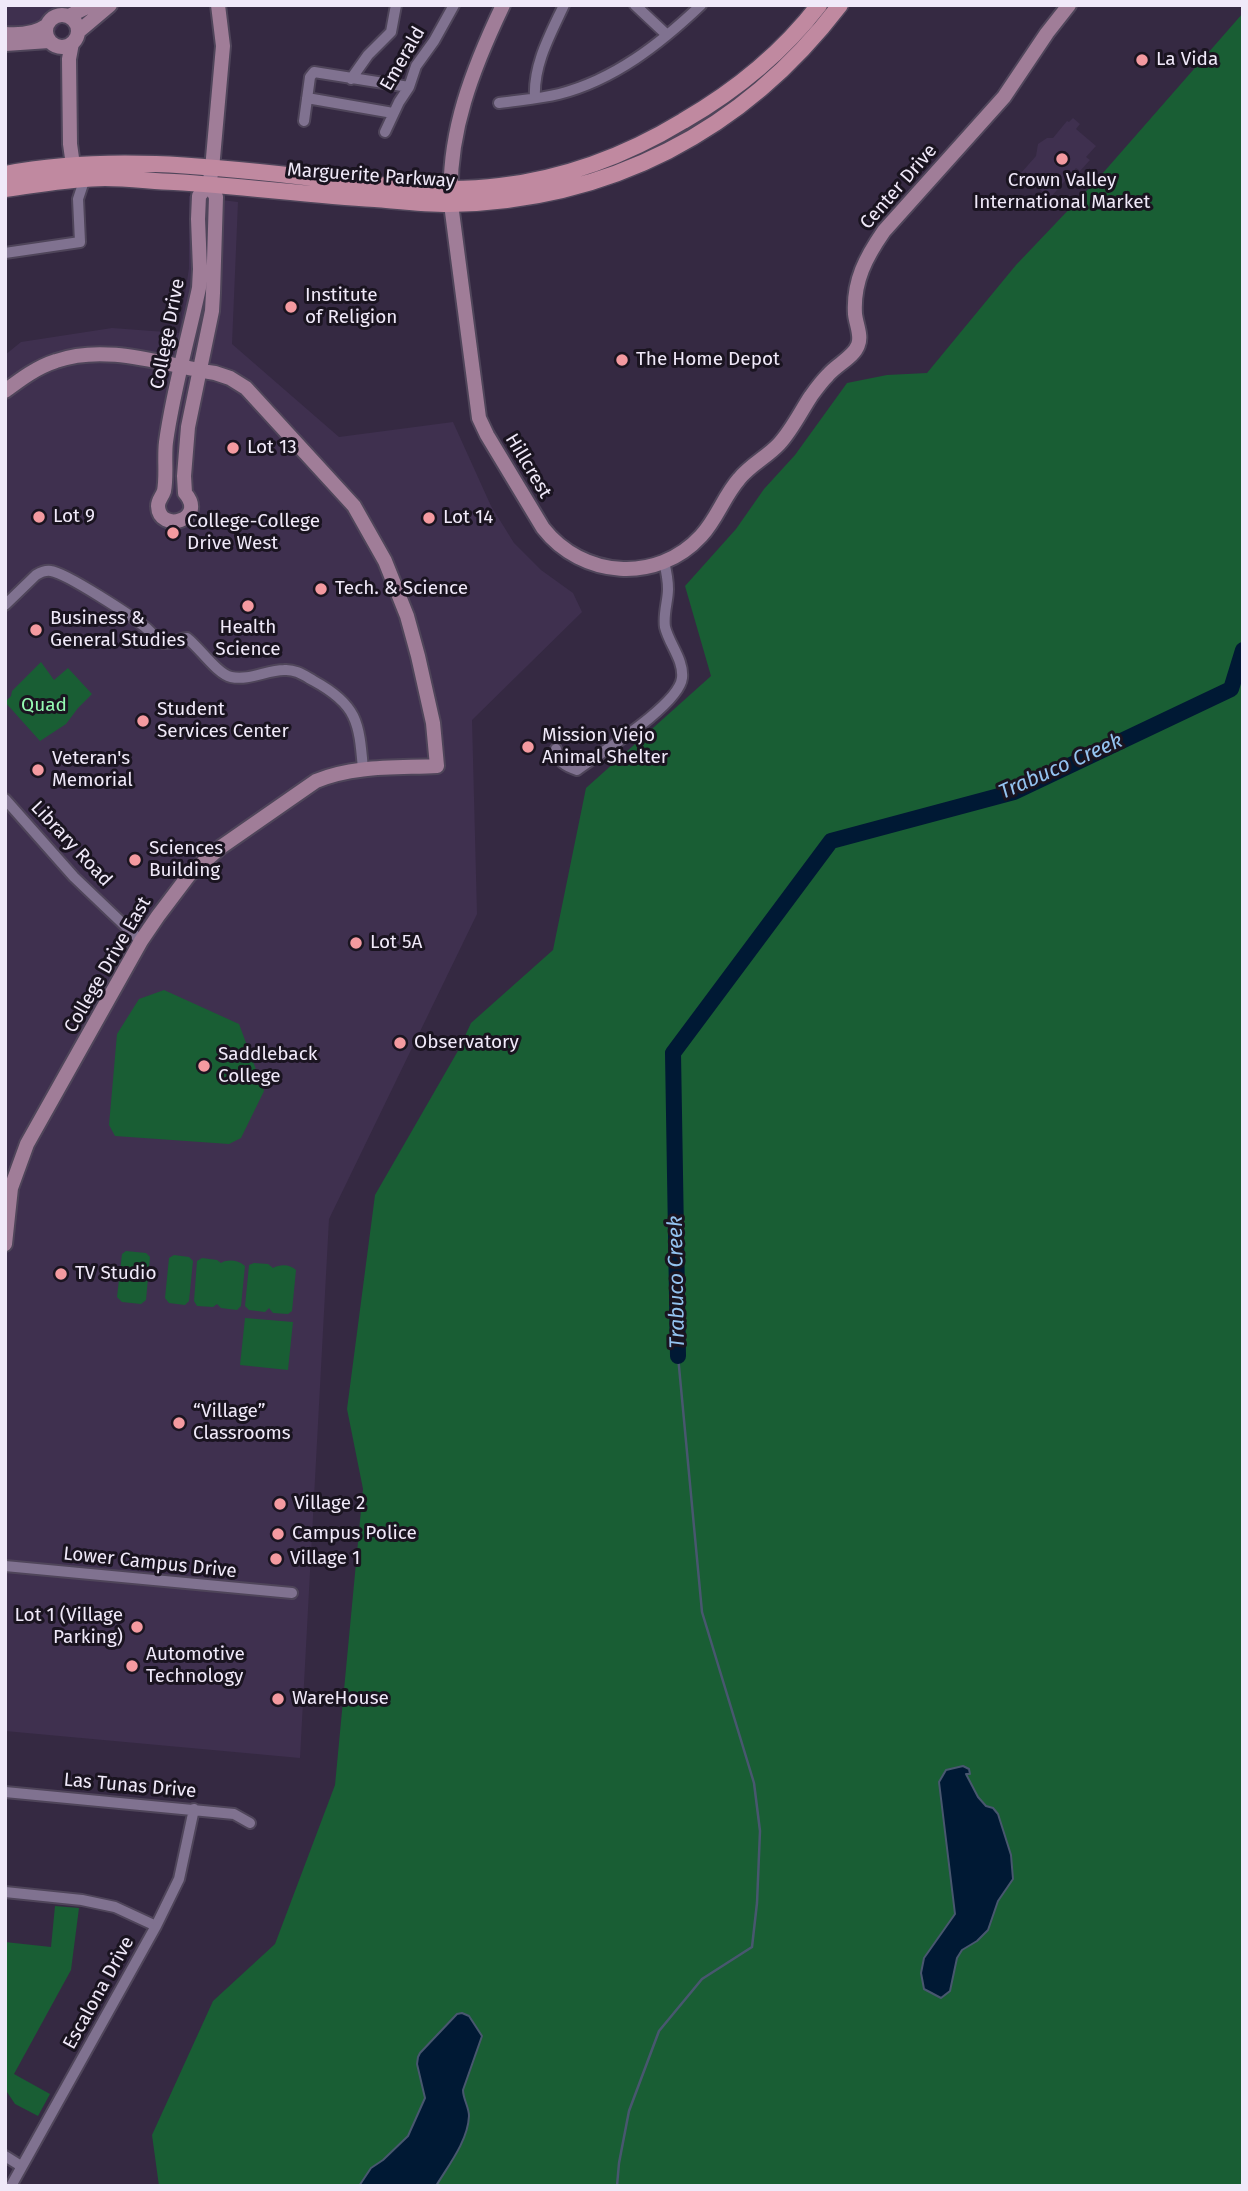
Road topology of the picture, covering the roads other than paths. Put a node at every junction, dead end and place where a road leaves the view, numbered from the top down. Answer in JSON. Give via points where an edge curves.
{"nodes":[{"id":1,"x":92,"y":5,"type":"edge"},
{"id":2,"x":110,"y":5,"type":"edge"},
{"id":3,"x":218,"y":5,"type":"edge"},
{"id":4,"x":396,"y":5,"type":"edge"},
{"id":5,"x":454,"y":5,"type":"edge"},
{"id":6,"x":503,"y":5,"type":"edge"},
{"id":7,"x":564,"y":5,"type":"edge"},
{"id":8,"x":635,"y":5,"type":"edge"},
{"id":9,"x":701,"y":5,"type":"edge"},
{"id":10,"x":819,"y":5,"type":"edge"},
{"id":11,"x":840,"y":5,"type":"edge"},
{"id":12,"x":1069,"y":5,"type":"edge"},
{"id":13,"x":69,"y":16,"type":"junction"},
{"id":14,"x":46,"y":26,"type":"junction"},
{"id":15,"x":5,"y":34,"type":"edge"},
{"id":16,"x":667,"y":35,"type":"junction"},
{"id":17,"x":75,"y":37,"type":"junction"},
{"id":18,"x":53,"y":43,"type":"junction"},
{"id":19,"x":5,"y":44,"type":"edge"},
{"id":20,"x":351,"y":79,"type":"junction"},
{"id":21,"x":409,"y":87,"type":"junction"},
{"id":22,"x":307,"y":98,"type":"junction"},
{"id":23,"x":536,"y":98,"type":"junction"},
{"id":24,"x":499,"y":103,"type":"dead end"},
{"id":25,"x":393,"y":113,"type":"junction"},
{"id":26,"x":304,"y":121,"type":"dead end"},
{"id":27,"x":385,"y":132,"type":"dead end"},
{"id":28,"x":68,"y":165,"type":"junction"},
{"id":29,"x":5,"y":174,"type":"edge"},
{"id":30,"x":211,"y":176,"type":"junction"},
{"id":31,"x":85,"y":178,"type":"junction"},
{"id":32,"x":5,"y":182,"type":"edge"},
{"id":33,"x":5,"y":189,"type":"edge"},
{"id":34,"x":450,"y":196,"type":"junction"},
{"id":35,"x":5,"y":253,"type":"edge"},
{"id":36,"x":182,"y":368,"type":"junction"},
{"id":37,"x":199,"y":370,"type":"junction"},
{"id":38,"x":5,"y":391,"type":"edge"},
{"id":39,"x":185,"y":493,"type":"junction"},
{"id":40,"x":163,"y":494,"type":"junction"},
{"id":41,"x":664,"y":562,"type":"junction"},
{"id":42,"x":5,"y":605,"type":"edge"},
{"id":43,"x":556,"y":749,"type":"dead end"},
{"id":44,"x":363,"y":769,"type":"junction"},
{"id":45,"x":5,"y":799,"type":"edge"},
{"id":46,"x":141,"y":941,"type":"junction"},
{"id":47,"x":5,"y":1244,"type":"edge"},
{"id":48,"x":5,"y":1566,"type":"edge"},
{"id":49,"x":292,"y":1593,"type":"dead end"},
{"id":50,"x":5,"y":1792,"type":"edge"},
{"id":51,"x":194,"y":1809,"type":"junction"},
{"id":52,"x":250,"y":1823,"type":"dead end"},
{"id":53,"x":5,"y":1892,"type":"edge"},
{"id":54,"x":156,"y":1926,"type":"junction"},
{"id":55,"x":5,"y":2156,"type":"edge"},
{"id":56,"x":21,"y":2166,"type":"junction"},
{"id":57,"x":11,"y":2186,"type":"edge"}],
"edges":[{"from":1,"to":13,"type":"street"},
{"from":2,"to":17,"type":"street"},
{"from":3,"to":30,"type":"street","via":[[223,46]]},
{"from":4,"to":20,"type":"street","via":[[391,32]]},
{"from":5,"to":21,"type":"street","name":"Emerald","via":[[416,66]]},
{"from":6,"to":34,"type":"street","name":"Hillcrest","via":[[460,113]]},
{"from":7,"to":23,"type":"street","via":[[539,63]]},
{"from":8,"to":16,"type":"street"},
{"from":9,"to":16,"type":"street"},
{"from":10,"to":34,"type":"main road","name":"Marguerite Parkway","via":[[754,73],[656,137],[577,170]]},
{"from":11,"to":34,"type":"main road","name":"Marguerite Parkway","via":[[818,35],[767,86],[721,121],[663,154],[572,188],[506,201]]},
{"from":12,"to":41,"type":"street","name":"Center Drive","via":[[1004,97],[867,256],[854,297],[858,345],[820,384],[781,442],[729,490],[701,536]]},
{"from":13,"to":14,"type":"street","via":[[56,16]]},
{"from":13,"to":17,"type":"street"},
{"from":14,"to":15,"type":"street","via":[[40,31]]},
{"from":14,"to":18,"type":"street","via":[[46,36]]},
{"from":16,"to":23,"type":"street","via":[[600,80]]},
{"from":17,"to":18,"type":"street","via":[[65,46]]},
{"from":17,"to":28,"type":"street","via":[[69,59]]},
{"from":18,"to":19,"type":"street"},
{"from":18,"to":28,"type":"street","via":[[60,51]]},
{"from":20,"to":21,"type":"street"},
{"from":20,"to":22,"type":"street","via":[[314,72]]},
{"from":21,"to":25,"type":"street","name":"Emerald"},
{"from":22,"to":25,"type":"street"},
{"from":22,"to":26,"type":"street"},
{"from":23,"to":24,"type":"street"},
{"from":25,"to":27,"type":"street","name":"Emerald"},
{"from":28,"to":29,"type":"main road","name":"Marguerite Parkway"},
{"from":28,"to":30,"type":"main road","name":"Marguerite Parkway","via":[[131,162]]},
{"from":28,"to":32,"type":"main road","via":[[63,173]]},
{"from":30,"to":31,"type":"main road","name":"Marguerite Parkway"},
{"from":30,"to":34,"type":"main road","name":"Marguerite Parkway","via":[[396,187]]},
{"from":30,"to":36,"type":"street","name":"College Drive","via":[[200,196],[199,288]]},
{"from":30,"to":37,"type":"street","name":"College Drive","via":[[216,197],[212,311]]},
{"from":31,"to":33,"type":"main road","name":"Marguerite Parkway"},
{"from":31,"to":35,"type":"street","via":[[78,199],[80,242]]},
{"from":34,"to":41,"type":"street","name":"Hillcrest","via":[[479,418],[487,435],[544,528],[567,552],[600,567],[618,569],[639,570]]},
{"from":36,"to":37,"type":"street"},
{"from":36,"to":38,"type":"street","via":[[125,356],[80,355],[37,369]]},
{"from":36,"to":40,"type":"street","name":"College Drive","via":[[166,443]]},
{"from":37,"to":39,"type":"street","name":"College Drive","via":[[188,427]]},
{"from":37,"to":44,"type":"street","name":"College Drive East","via":[[230,378],[246,388],[354,506],[393,579],[418,656],[437,766]]},
{"from":39,"to":40,"type":"street"},
{"from":39,"to":40,"type":"street","name":"College Drive","via":[[189,512],[183,520],[173,522],[159,509]]},
{"from":41,"to":43,"type":"street","via":[[666,626],[681,665],[678,690],[665,706],[577,770],[565,766]]},
{"from":42,"to":44,"type":"street","via":[[40,572],[52,571],[124,613],[162,642],[187,638],[225,675],[240,678],[281,670],[297,672],[329,689],[354,715]]},
{"from":44,"to":46,"type":"street","name":"College Drive East","via":[[316,781],[221,847],[181,885]]},
{"from":45,"to":46,"type":"street","name":"Library Road","via":[[74,877]]},
{"from":46,"to":47,"type":"street","name":"College Drive East","via":[[22,1154],[11,1188]]},
{"from":48,"to":49,"type":"street","name":"Lower Campus Drive"},
{"from":50,"to":51,"type":"street","name":"Las Tunas Drive"},
{"from":51,"to":52,"type":"street","name":"Las Tunas Drive","via":[[234,1814]]},
{"from":51,"to":54,"type":"street","name":"Escalona Drive","via":[[179,1879]]},
{"from":53,"to":54,"type":"street","via":[[115,1907]]},
{"from":54,"to":56,"type":"street","name":"Escalona Drive"},
{"from":55,"to":56,"type":"street"},
{"from":56,"to":57,"type":"street","name":"Escalona Drive"}]}
